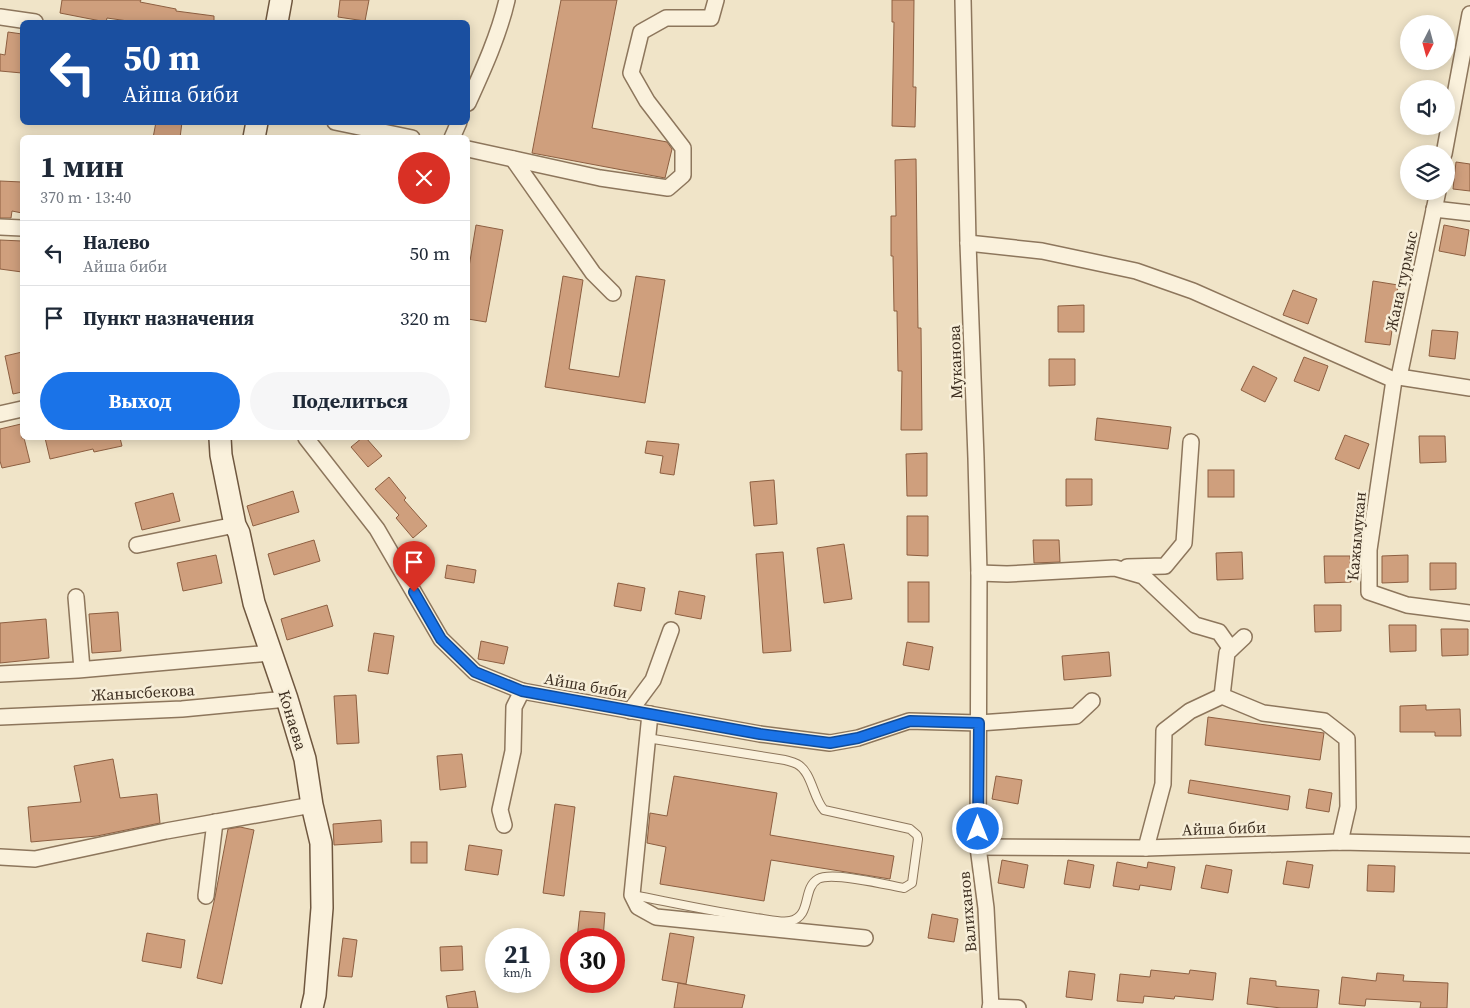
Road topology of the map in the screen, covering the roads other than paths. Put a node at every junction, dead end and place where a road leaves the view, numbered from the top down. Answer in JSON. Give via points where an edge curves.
{"nodes":[{"id":1,"x":281,"y":0,"type":"edge"},
{"id":2,"x":507,"y":0,"type":"edge"},
{"id":3,"x":716,"y":0,"type":"edge"},
{"id":4,"x":963,"y":0,"type":"edge"},
{"id":5,"x":1470,"y":14,"type":"edge"},
{"id":6,"x":0,"y":17,"type":"edge"},
{"id":7,"x":21,"y":20,"type":"edge"},
{"id":8,"x":277,"y":20,"type":"edge"},
{"id":9,"x":1467,"y":46,"type":"edge"},
{"id":10,"x":470,"y":98,"type":"edge"},
{"id":11,"x":349,"y":125,"type":"edge"},
{"id":12,"x":398,"y":135,"type":"edge"},
{"id":13,"x":1446,"y":145,"type":"edge"},
{"id":14,"x":470,"y":149,"type":"edge"},
{"id":15,"x":513,"y":159,"type":"junction"},
{"id":16,"x":1436,"y":200,"type":"edge"},
{"id":17,"x":1434,"y":209,"type":"junction"},
{"id":18,"x":1470,"y":213,"type":"edge"},
{"id":19,"x":0,"y":227,"type":"edge"},
{"id":20,"x":20,"y":228,"type":"edge"},
{"id":21,"x":968,"y":243,"type":"junction"},
{"id":22,"x":613,"y":293,"type":"dead end"},
{"id":23,"x":1396,"y":378,"type":"junction"},
{"id":24,"x":1470,"y":388,"type":"edge"},
{"id":25,"x":20,"y":409,"type":"edge"},
{"id":26,"x":0,"y":414,"type":"edge"},
{"id":27,"x":220,"y":440,"type":"edge"},
{"id":28,"x":308,"y":440,"type":"edge"},
{"id":29,"x":1191,"y":442,"type":"dead end"},
{"id":30,"x":235,"y":525,"type":"junction"},
{"id":31,"x":137,"y":545,"type":"dead end"},
{"id":32,"x":1116,"y":568,"type":"junction"},
{"id":33,"x":979,"y":573,"type":"junction"},
{"id":34,"x":76,"y":597,"type":"dead end"},
{"id":35,"x":1470,"y":613,"type":"edge"},
{"id":36,"x":671,"y":630,"type":"dead end"},
{"id":37,"x":1244,"y":637,"type":"dead end"},
{"id":38,"x":1231,"y":649,"type":"junction"},
{"id":39,"x":270,"y":653,"type":"junction"},
{"id":40,"x":82,"y":669,"type":"junction"},
{"id":41,"x":0,"y":674,"type":"edge"},
{"id":42,"x":522,"y":691,"type":"junction"},
{"id":43,"x":1222,"y":696,"type":"junction"},
{"id":44,"x":287,"y":699,"type":"junction"},
{"id":45,"x":1092,"y":701,"type":"dead end"},
{"id":46,"x":630,"y":711,"type":"junction"},
{"id":47,"x":650,"y":714,"type":"junction"},
{"id":48,"x":0,"y":717,"type":"edge"},
{"id":49,"x":979,"y":723,"type":"junction"},
{"id":50,"x":647,"y":738,"type":"junction"},
{"id":51,"x":312,"y":805,"type":"junction"},
{"id":52,"x":215,"y":822,"type":"junction"},
{"id":53,"x":504,"y":825,"type":"dead end"},
{"id":54,"x":1340,"y":842,"type":"junction"},
{"id":55,"x":1470,"y":845,"type":"edge"},
{"id":56,"x":978,"y":847,"type":"junction"},
{"id":57,"x":1146,"y":848,"type":"junction"},
{"id":58,"x":0,"y":857,"type":"edge"},
{"id":59,"x":632,"y":895,"type":"junction"},
{"id":60,"x":206,"y":896,"type":"dead end"},
{"id":61,"x":865,"y":938,"type":"dead end"},
{"id":62,"x":990,"y":1007,"type":"edge"},
{"id":63,"x":312,"y":1008,"type":"edge"},
{"id":64,"x":1018,"y":1008,"type":"edge"}],
"edges":[{"from":1,"to":8,"type":"main road"},
{"from":2,"to":10,"type":"street"},
{"from":3,"to":15,"type":"street","via":[[711,18],[666,18],[641,32],[631,73],[647,101],[683,148],[683,175],[668,188],[600,178]]},
{"from":4,"to":21,"type":"street","name":"Муканова"},
{"from":5,"to":9,"type":"street"},
{"from":6,"to":7,"type":"street"},
{"from":9,"to":13,"type":"street"},
{"from":11,"to":12,"type":"street"},
{"from":14,"to":15,"type":"street"},
{"from":15,"to":22,"type":"street","via":[[593,273]]},
{"from":16,"to":17,"type":"street","name":"Жана турмыс"},
{"from":17,"to":18,"type":"street"},
{"from":17,"to":23,"type":"street","name":"Жана турмыс"},
{"from":19,"to":20,"type":"street"},
{"from":21,"to":23,"type":"street","via":[[1042,251],[1136,271],[1193,291]]},
{"from":21,"to":33,"type":"street","name":"Муканова"},
{"from":23,"to":24,"type":"street"},
{"from":23,"to":35,"type":"street","name":"Кажымукан","via":[[1369,550],[1369,592],[1407,605]]},
{"from":25,"to":26,"type":"street"},
{"from":27,"to":30,"type":"main road","name":"Конаева"},
{"from":28,"to":42,"type":"street","name":"Айша биби","via":[[377,529],[441,639],[475,672]]},
{"from":29,"to":32,"type":"street","via":[[1184,543],[1165,566]]},
{"from":30,"to":31,"type":"street"},
{"from":30,"to":39,"type":"main road","name":"Конаева"},
{"from":32,"to":33,"type":"street"},
{"from":32,"to":38,"type":"street","via":[[1143,576],[1195,625],[1219,632]]},
{"from":33,"to":49,"type":"street","name":"Муканова"},
{"from":34,"to":40,"type":"street"},
{"from":36,"to":46,"type":"street","via":[[653,680]]},
{"from":37,"to":38,"type":"street"},
{"from":38,"to":43,"type":"street","via":[[1227,653]]},
{"from":39,"to":40,"type":"street"},
{"from":39,"to":44,"type":"main road","name":"Конаева"},
{"from":40,"to":41,"type":"street"},
{"from":42,"to":46,"type":"street","name":"Айша биби"},
{"from":42,"to":53,"type":"street","via":[[514,707],[513,751],[500,810]]},
{"from":43,"to":54,"type":"street","via":[[1263,712],[1324,721],[1347,739],[1348,807]]},
{"from":43,"to":57,"type":"street","via":[[1190,711],[1164,730],[1163,784]]},
{"from":44,"to":48,"type":"street","name":"Жанысбекова"},
{"from":44,"to":51,"type":"main road","name":"Конаева","via":[[305,759]]},
{"from":45,"to":49,"type":"street","name":"Айша биби","via":[[1076,716]]},
{"from":46,"to":47,"type":"street","name":"Айша биби"},
{"from":47,"to":49,"type":"street","name":"Айша биби","via":[[830,743],[858,738],[910,721]]},
{"from":47,"to":50,"type":"street"},
{"from":49,"to":56,"type":"street","name":"Валиханов"},
{"from":50,"to":59,"type":"street"},
{"from":50,"to":59,"type":"lane","via":[[798,764],[817,803],[824,810],[910,829],[918,838],[909,886],[904,888],[836,876],[818,879],[810,887],[801,915],[790,921]]},
{"from":51,"to":52,"type":"street"},
{"from":51,"to":63,"type":"main road","name":"Конаева","via":[[320,843],[322,908]]},
{"from":52,"to":58,"type":"street","via":[[35,858]]},
{"from":52,"to":60,"type":"street"},
{"from":54,"to":55,"type":"street","name":"Айша биби"},
{"from":54,"to":57,"type":"street","name":"Айша биби"},
{"from":56,"to":57,"type":"street","name":"Айша биби"},
{"from":56,"to":62,"type":"street","name":"Валиханов","via":[[986,908]]},
{"from":59,"to":61,"type":"street","via":[[638,907],[656,916]]},
{"from":62,"to":64,"type":"street"}]}
